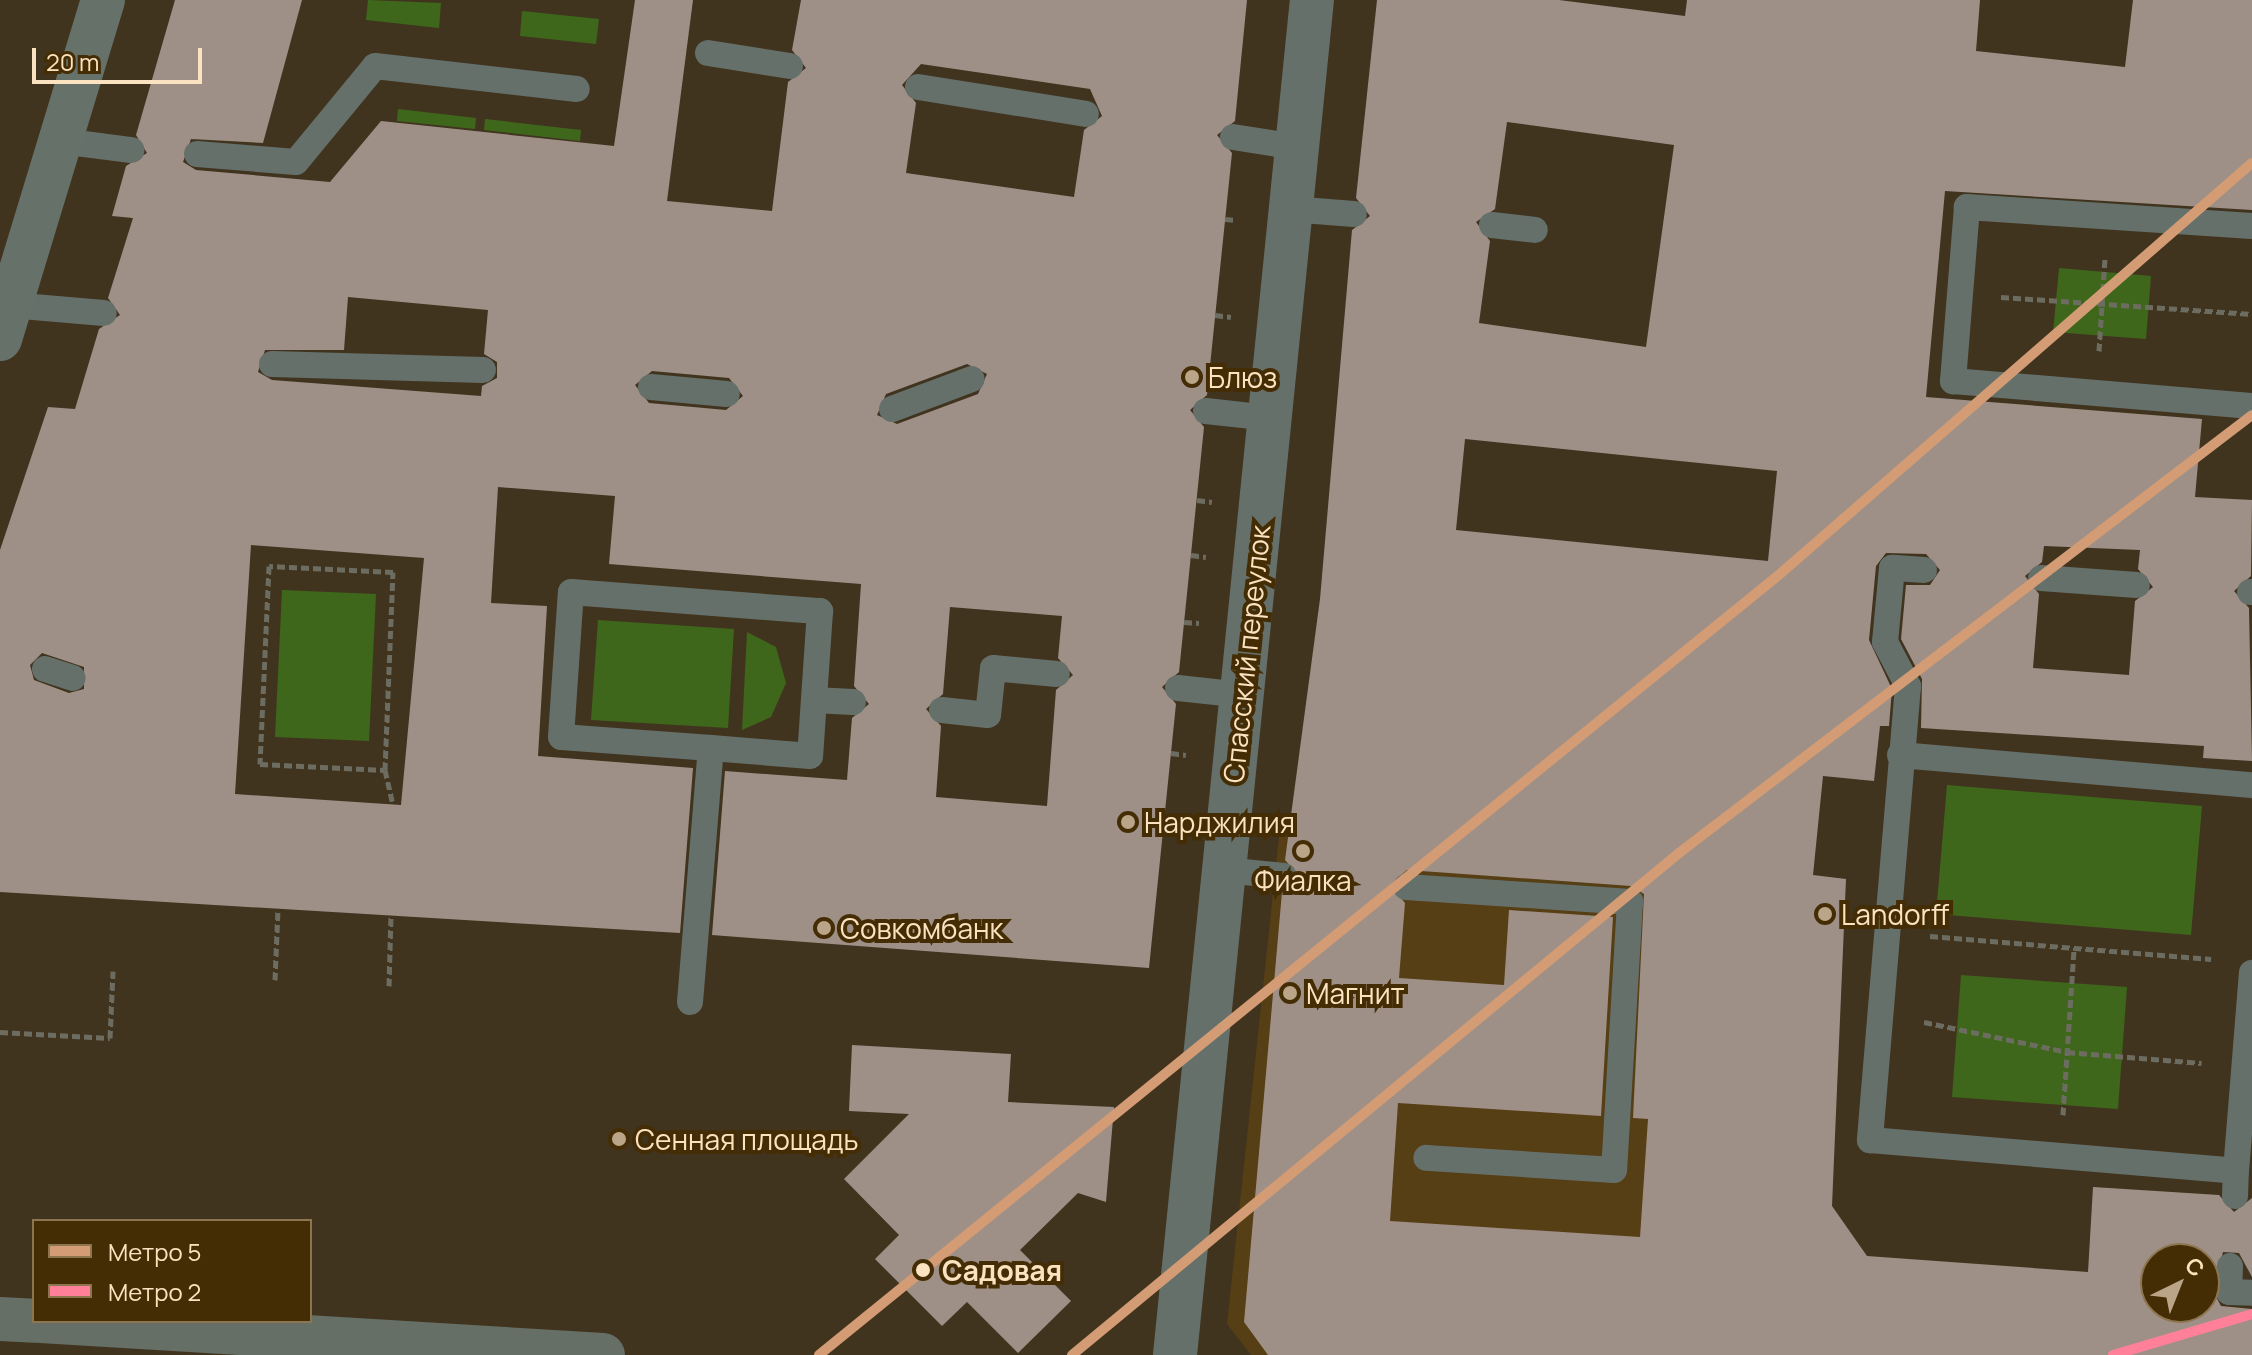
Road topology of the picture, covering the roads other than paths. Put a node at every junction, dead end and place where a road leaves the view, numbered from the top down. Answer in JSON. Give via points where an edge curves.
{"nodes":[{"id":1,"x":103,"y":0,"type":"edge"},
{"id":2,"x":1312,"y":0,"type":"edge"},
{"id":3,"x":708,"y":53,"type":"dead end"},
{"id":4,"x":790,"y":66,"type":"dead end"},
{"id":5,"x":918,"y":87,"type":"dead end"},
{"id":6,"x":577,"y":89,"type":"dead end"},
{"id":7,"x":1086,"y":114,"type":"dead end"},
{"id":8,"x":1233,"y":137,"type":"dead end"},
{"id":9,"x":61,"y":141,"type":"junction"},
{"id":10,"x":1297,"y":147,"type":"junction"},
{"id":11,"x":131,"y":150,"type":"dead end"},
{"id":12,"x":197,"y":154,"type":"dead end"},
{"id":13,"x":1290,"y":209,"type":"junction"},
{"id":14,"x":1354,"y":214,"type":"dead end"},
{"id":15,"x":1492,"y":225,"type":"dead end"},
{"id":16,"x":2252,"y":226,"type":"edge"},
{"id":17,"x":1535,"y":230,"type":"dead end"},
{"id":18,"x":104,"y":313,"type":"dead end"},
{"id":19,"x":5,"y":322,"type":"edge"},
{"id":20,"x":272,"y":364,"type":"dead end"},
{"id":21,"x":483,"y":370,"type":"dead end"},
{"id":22,"x":972,"y":379,"type":"dead end"},
{"id":23,"x":651,"y":387,"type":"dead end"},
{"id":24,"x":727,"y":394,"type":"dead end"},
{"id":25,"x":2252,"y":406,"type":"edge"},
{"id":26,"x":892,"y":409,"type":"dead end"},
{"id":27,"x":1206,"y":411,"type":"dead end"},
{"id":28,"x":1269,"y":418,"type":"junction"},
{"id":29,"x":1924,"y":570,"type":"dead end"},
{"id":30,"x":2041,"y":578,"type":"dead end"},
{"id":31,"x":2137,"y":585,"type":"dead end"},
{"id":32,"x":45,"y":669,"type":"dead end"},
{"id":33,"x":1057,"y":674,"type":"dead end"},
{"id":34,"x":73,"y":678,"type":"dead end"},
{"id":35,"x":1178,"y":688,"type":"dead end"},
{"id":36,"x":1242,"y":695,"type":"junction"},
{"id":37,"x":814,"y":700,"type":"junction"},
{"id":38,"x":853,"y":702,"type":"dead end"},
{"id":39,"x":942,"y":710,"type":"dead end"},
{"id":40,"x":711,"y":748,"type":"junction"},
{"id":41,"x":1900,"y":755,"type":"junction"},
{"id":42,"x":2252,"y":785,"type":"edge"},
{"id":43,"x":1224,"y":870,"type":"junction"},
{"id":44,"x":1284,"y":876,"type":"dead end"},
{"id":45,"x":1406,"y":887,"type":"dead end"},
{"id":46,"x":2252,"y":973,"type":"edge"},
{"id":47,"x":690,"y":1002,"type":"dead end"},
{"id":48,"x":2248,"y":1067,"type":"edge"},
{"id":49,"x":1426,"y":1158,"type":"dead end"},
{"id":50,"x":2230,"y":1266,"type":"dead end"},
{"id":51,"x":2252,"y":1293,"type":"edge"},
{"id":52,"x":0,"y":1298,"type":"edge"},
{"id":53,"x":32,"y":1313,"type":"edge"},
{"id":54,"x":0,"y":1319,"type":"edge"},
{"id":55,"x":32,"y":1321,"type":"edge"},
{"id":56,"x":82,"y":1323,"type":"edge"},
{"id":57,"x":602,"y":1355,"type":"edge"},
{"id":58,"x":1175,"y":1355,"type":"edge"}],
"edges":[{"from":1,"to":9,"type":"main road"},
{"from":2,"to":10,"type":"street","name":"Спасский переулок"},
{"from":3,"to":4,"type":"lane"},
{"from":5,"to":7,"type":"lane"},
{"from":6,"to":12,"type":"lane","via":[[375,66],[296,162]]},
{"from":8,"to":10,"type":"lane"},
{"from":9,"to":11,"type":"lane"},
{"from":9,"to":19,"type":"main road"},
{"from":10,"to":13,"type":"street","name":"Спасский переулок"},
{"from":13,"to":14,"type":"lane"},
{"from":13,"to":28,"type":"street","name":"Спасский переулок"},
{"from":15,"to":17,"type":"lane"},
{"from":16,"to":25,"type":"lane","via":[[1967,207],[1953,381]]},
{"from":18,"to":19,"type":"lane"},
{"from":20,"to":21,"type":"lane"},
{"from":22,"to":26,"type":"lane"},
{"from":23,"to":24,"type":"lane"},
{"from":27,"to":28,"type":"lane"},
{"from":28,"to":36,"type":"street","name":"Спасский переулок"},
{"from":29,"to":41,"type":"lane","via":[[1892,568],[1885,642],[1908,686]]},
{"from":30,"to":31,"type":"lane"},
{"from":32,"to":34,"type":"lane"},
{"from":33,"to":39,"type":"lane","via":[[993,668],[988,715]]},
{"from":35,"to":36,"type":"lane"},
{"from":36,"to":43,"type":"street","name":"Спасский переулок"},
{"from":37,"to":38,"type":"lane"},
{"from":37,"to":40,"type":"lane","via":[[810,756]]},
{"from":37,"to":40,"type":"lane","via":[[820,611],[571,592],[561,737]]},
{"from":40,"to":47,"type":"lane"},
{"from":41,"to":42,"type":"lane"},
{"from":41,"to":48,"type":"lane","via":[[1870,1140],[2236,1184]]},
{"from":43,"to":44,"type":"lane"},
{"from":43,"to":58,"type":"street","name":"Спасский переулок"},
{"from":45,"to":49,"type":"lane","via":[[1630,902],[1614,1170]]},
{"from":46,"to":48,"type":"lane"},
{"from":50,"to":51,"type":"lane","via":[[2229,1292]]},
{"from":52,"to":53,"type":"main road"},
{"from":54,"to":55,"type":"main road"},
{"from":56,"to":57,"type":"main road"}]}
